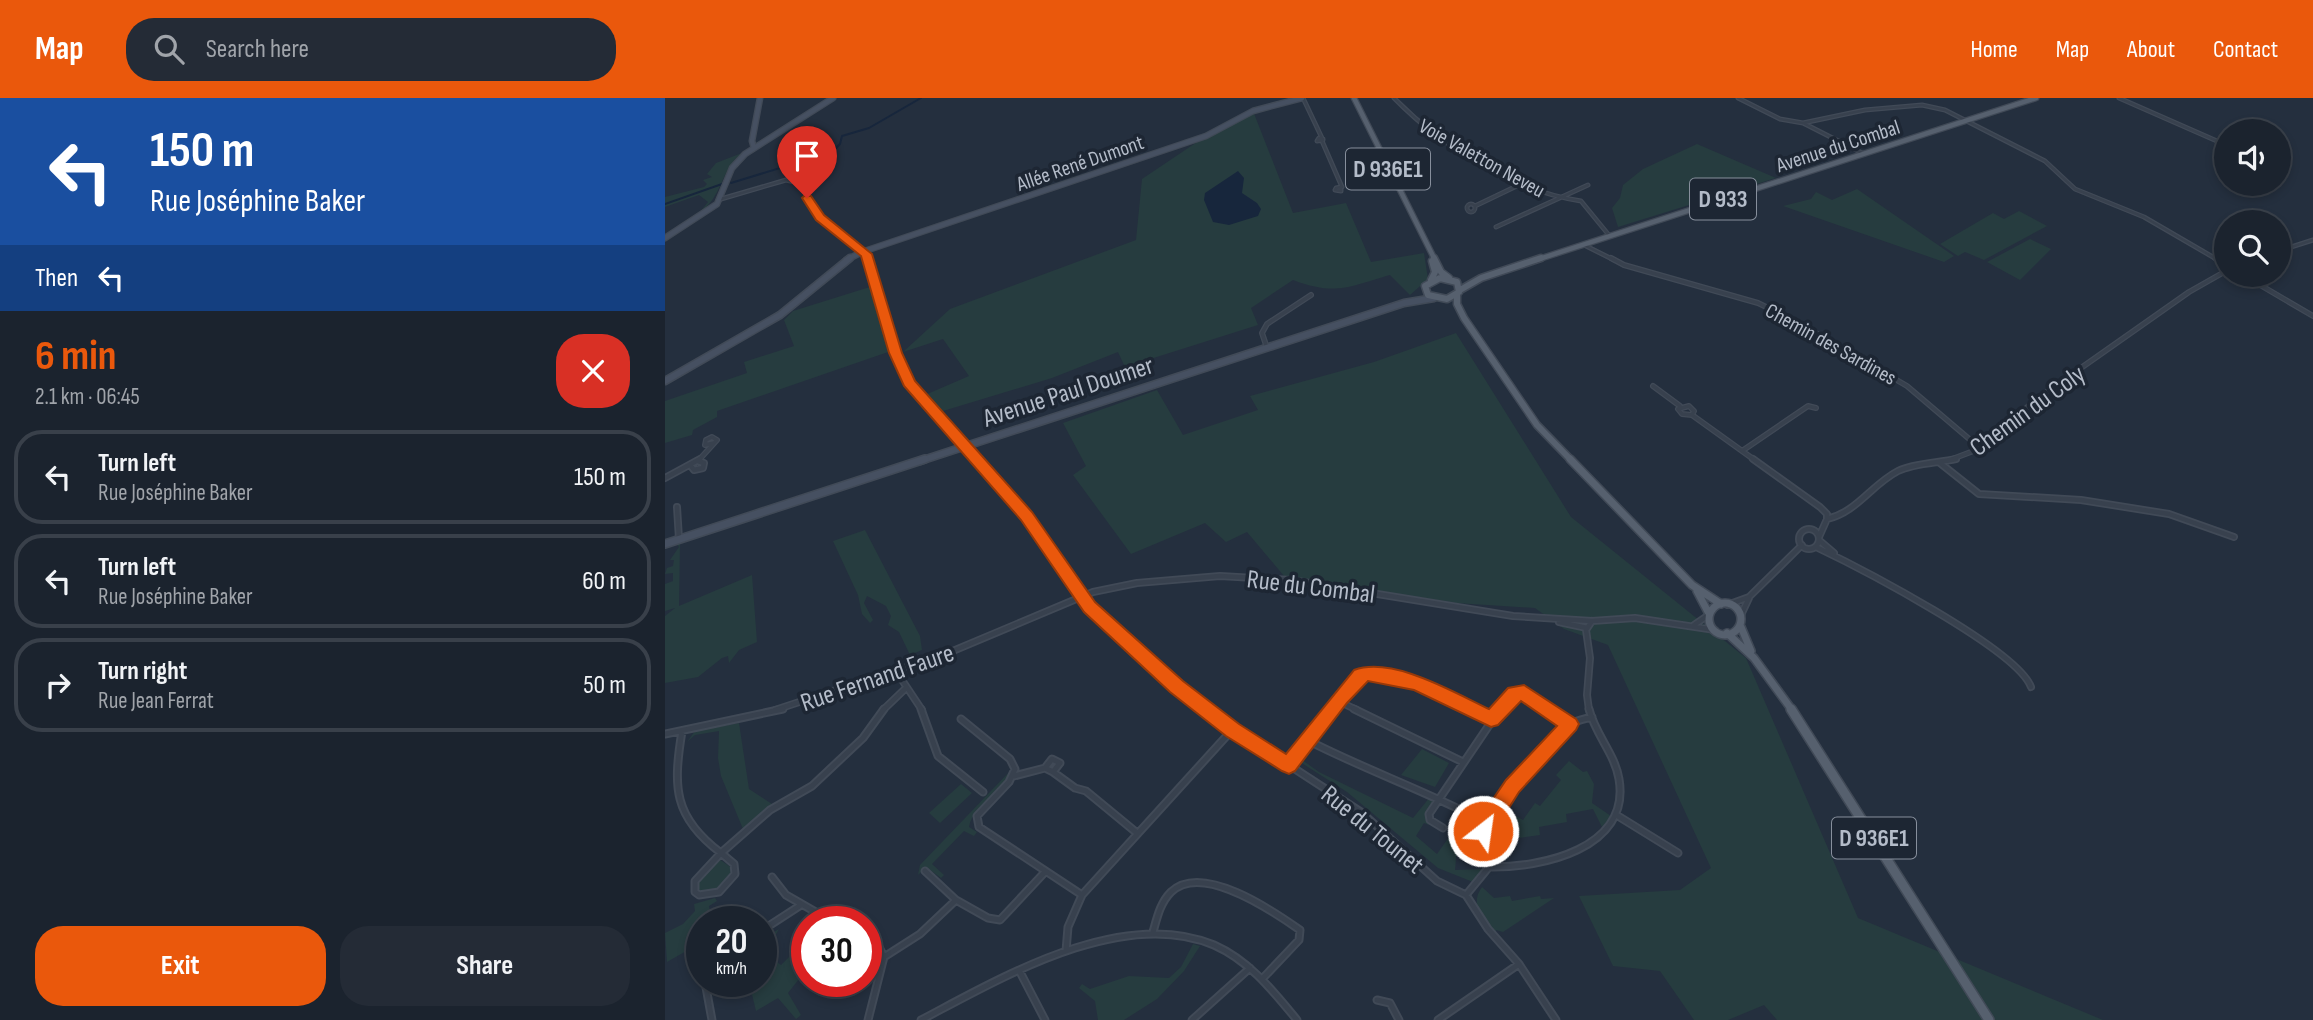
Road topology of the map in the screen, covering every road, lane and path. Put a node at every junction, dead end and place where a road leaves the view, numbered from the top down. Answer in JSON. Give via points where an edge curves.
{"nodes":[{"id":1,"x":760,"y":98,"type":"edge"},
{"id":2,"x":833,"y":98,"type":"edge"},
{"id":3,"x":1303,"y":98,"type":"edge"},
{"id":4,"x":1353,"y":98,"type":"edge"},
{"id":5,"x":1394,"y":98,"type":"edge"},
{"id":6,"x":1738,"y":98,"type":"edge"},
{"id":7,"x":2036,"y":98,"type":"edge"},
{"id":8,"x":2119,"y":98,"type":"edge"},
{"id":9,"x":1966,"y":121,"type":"junction"},
{"id":10,"x":1803,"y":123,"type":"junction"},
{"id":11,"x":1376,"y":139,"type":"joint"},
{"id":12,"x":2214,"y":140,"type":"edge"},
{"id":13,"x":754,"y":145,"type":"junction"},
{"id":14,"x":1864,"y":154,"type":"junction"},
{"id":15,"x":1524,"y":183,"type":"junction"},
{"id":16,"x":1587,"y":185,"type":"dead end"},
{"id":17,"x":1342,"y":187,"type":"dead end"},
{"id":18,"x":721,"y":199,"type":"junction"},
{"id":19,"x":1557,"y":199,"type":"junction"},
{"id":20,"x":1475,"y":206,"type":"dead end"},
{"id":21,"x":1496,"y":227,"type":"dead end"},
{"id":22,"x":1608,"y":232,"type":"dead end"},
{"id":23,"x":665,"y":238,"type":"edge"},
{"id":24,"x":2313,"y":240,"type":"edge"},
{"id":25,"x":1584,"y":245,"type":"junction"},
{"id":26,"x":2291,"y":247,"type":"edge"},
{"id":27,"x":864,"y":251,"type":"junction"},
{"id":28,"x":2214,"y":258,"type":"edge"},
{"id":29,"x":1481,"y":278,"type":"junction"},
{"id":30,"x":2214,"y":278,"type":"edge"},
{"id":31,"x":1451,"y":279,"type":"junction"},
{"id":32,"x":1431,"y":280,"type":"junction"},
{"id":33,"x":2263,"y":287,"type":"edge"},
{"id":34,"x":1425,"y":289,"type":"junction"},
{"id":35,"x":1459,"y":292,"type":"junction"},
{"id":36,"x":1311,"y":295,"type":"dead end"},
{"id":37,"x":1438,"y":299,"type":"junction"},
{"id":38,"x":1404,"y":303,"type":"junction"},
{"id":39,"x":2313,"y":316,"type":"edge"},
{"id":40,"x":1464,"y":318,"type":"junction"},
{"id":41,"x":1267,"y":348,"type":"junction"},
{"id":42,"x":665,"y":381,"type":"edge"},
{"id":43,"x":1653,"y":386,"type":"dead end"},
{"id":44,"x":1680,"y":406,"type":"junction"},
{"id":45,"x":1817,"y":408,"type":"dead end"},
{"id":46,"x":1692,"y":415,"type":"junction"},
{"id":47,"x":714,"y":443,"type":"dead end"},
{"id":48,"x":965,"y":447,"type":"junction"},
{"id":49,"x":1981,"y":449,"type":"junction"},
{"id":50,"x":1742,"y":451,"type":"junction"},
{"id":51,"x":698,"y":461,"type":"junction"},
{"id":52,"x":1939,"y":463,"type":"junction"},
{"id":53,"x":691,"y":466,"type":"junction"},
{"id":54,"x":665,"y":478,"type":"edge"},
{"id":55,"x":677,"y":507,"type":"dead end"},
{"id":56,"x":1827,"y":519,"type":"junction"},
{"id":57,"x":1822,"y":526,"type":"junction"},
{"id":58,"x":1810,"y":531,"type":"junction"},
{"id":59,"x":2234,"y":537,"type":"dead end"},
{"id":60,"x":1819,"y":539,"type":"junction"},
{"id":61,"x":679,"y":540,"type":"junction"},
{"id":62,"x":665,"y":544,"type":"edge"},
{"id":63,"x":1802,"y":545,"type":"junction"},
{"id":64,"x":1816,"y":547,"type":"junction"},
{"id":65,"x":1837,"y":556,"type":"junction"},
{"id":66,"x":1692,"y":585,"type":"junction"},
{"id":67,"x":1081,"y":596,"type":"junction"},
{"id":68,"x":1749,"y":597,"type":"junction"},
{"id":69,"x":1724,"y":605,"type":"junction"},
{"id":70,"x":1707,"y":614,"type":"junction"},
{"id":71,"x":1741,"y":615,"type":"junction"},
{"id":72,"x":1541,"y":619,"type":"junction"},
{"id":73,"x":1592,"y":621,"type":"junction"},
{"id":74,"x":1693,"y":626,"type":"junction"},
{"id":75,"x":1741,"y":627,"type":"junction"},
{"id":76,"x":1587,"y":628,"type":"junction"},
{"id":77,"x":1715,"y":630,"type":"junction"},
{"id":78,"x":1727,"y":634,"type":"junction"},
{"id":79,"x":1754,"y":658,"type":"junction"},
{"id":80,"x":896,"y":671,"type":"junction"},
{"id":81,"x":2031,"y":687,"type":"dead end"},
{"id":82,"x":906,"y":688,"type":"junction"},
{"id":83,"x":1338,"y":700,"type":"junction"},
{"id":84,"x":1592,"y":717,"type":"junction"},
{"id":85,"x":961,"y":719,"type":"dead end"},
{"id":86,"x":1491,"y":719,"type":"junction"},
{"id":87,"x":1570,"y":724,"type":"junction"},
{"id":88,"x":1232,"y":730,"type":"junction"},
{"id":89,"x":682,"y":731,"type":"junction"},
{"id":90,"x":665,"y":734,"type":"edge"},
{"id":91,"x":1309,"y":741,"type":"junction"},
{"id":92,"x":1463,"y":762,"type":"junction"},
{"id":93,"x":1289,"y":765,"type":"junction"},
{"id":94,"x":1045,"y":768,"type":"junction"},
{"id":95,"x":1053,"y":772,"type":"junction"},
{"id":96,"x":1014,"y":776,"type":"junction"},
{"id":97,"x":983,"y":792,"type":"dead end"},
{"id":98,"x":1439,"y":797,"type":"junction"},
{"id":99,"x":1618,"y":816,"type":"junction"},
{"id":100,"x":1487,"y":823,"type":"junction"},
{"id":101,"x":1443,"y":828,"type":"dead end"},
{"id":102,"x":1137,"y":833,"type":"junction"},
{"id":103,"x":721,"y":853,"type":"junction"},
{"id":104,"x":1678,"y":853,"type":"dead end"},
{"id":105,"x":1489,"y":867,"type":"junction"},
{"id":106,"x":925,"y":871,"type":"dead end"},
{"id":107,"x":1045,"y":872,"type":"junction"},
{"id":108,"x":772,"y":877,"type":"dead end"},
{"id":109,"x":1082,"y":895,"type":"junction"},
{"id":110,"x":1466,"y":895,"type":"junction"},
{"id":111,"x":956,"y":900,"type":"junction"},
{"id":112,"x":801,"y":905,"type":"joint"},
{"id":113,"x":777,"y":921,"type":"edge"},
{"id":114,"x":1153,"y":933,"type":"junction"},
{"id":115,"x":1066,"y":951,"type":"junction"},
{"id":116,"x":882,"y":953,"type":"edge"},
{"id":117,"x":884,"y":957,"type":"junction"},
{"id":118,"x":1519,"y":964,"type":"junction"},
{"id":119,"x":1250,"y":968,"type":"junction"},
{"id":120,"x":1020,"y":972,"type":"junction"},
{"id":121,"x":1263,"y":978,"type":"junction"},
{"id":122,"x":708,"y":997,"type":"edge"},
{"id":123,"x":1377,"y":1000,"type":"dead end"},
{"id":124,"x":1443,"y":1019,"type":"edge"},
{"id":125,"x":712,"y":1020,"type":"edge"},
{"id":126,"x":868,"y":1020,"type":"edge"},
{"id":127,"x":921,"y":1020,"type":"edge"},
{"id":128,"x":1045,"y":1020,"type":"edge"},
{"id":129,"x":1192,"y":1020,"type":"edge"},
{"id":130,"x":1297,"y":1020,"type":"edge"},
{"id":131,"x":1398,"y":1020,"type":"edge"},
{"id":132,"x":1556,"y":1020,"type":"edge"},
{"id":133,"x":1989,"y":1020,"type":"edge"}],
"edges":[{"from":1,"to":13,"type":"main road"},
{"from":2,"to":13,"type":"main road"},
{"from":3,"to":17,"type":"street"},
{"from":3,"to":27,"type":"main road","name":"Allée René Dumont","via":[[1253,111],[1206,135]]},
{"from":4,"to":11,"type":"main road","number":"D 936e1"},
{"from":4,"to":32,"type":"main road","number":"D 936E1","via":[[1429,251],[1435,272]]},
{"from":5,"to":15,"type":"street","name":"Voie Valetton Neveu","via":[[1417,123]]},
{"from":6,"to":10,"type":"street","via":[[1780,119]]},
{"from":7,"to":9,"type":"main road","number":"D 933"},
{"from":8,"to":12,"type":"street"},
{"from":9,"to":10,"type":"street","via":[[1922,105],[1839,113]]},
{"from":9,"to":14,"type":"main road","name":"Avenue du Combal","number":"D 933"},
{"from":9,"to":28,"type":"street","via":[[2045,161],[2075,189],[2144,217]]},
{"from":10,"to":14,"type":"street"},
{"from":11,"to":31,"type":"main road","number":"D 936E1","via":[[1441,272]]},
{"from":13,"to":18,"type":"main road","via":[[736,164]]},
{"from":14,"to":25,"type":"main road","name":"Avenue du Combal","number":"D 933"},
{"from":15,"to":19,"type":"street","name":"Voie Valetton Neveu"},
{"from":15,"to":20,"type":"street"},
{"from":16,"to":19,"type":"street"},
{"from":18,"to":23,"type":"main road"},
{"from":18,"to":27,"type":"street","via":[[796,181],[820,217]]},
{"from":19,"to":21,"type":"street"},
{"from":19,"to":22,"type":"street","name":"Voie Valetton Neveu","via":[[1581,201]]},
{"from":24,"to":26,"type":"street"},
{"from":25,"to":29,"type":"main road","name":"Avenue du Combal","number":"D 933"},
{"from":25,"to":49,"type":"street","name":"Chemin des Sardines","via":[[1624,265],[1758,303],[1797,322],[1907,386]]},
{"from":27,"to":42,"type":"main road","name":"Allée René Dumont","via":[[780,315]]},
{"from":27,"to":48,"type":"street","name":"Rue du Tounet","via":[[901,368]]},
{"from":29,"to":31,"type":"main road","number":"D 933"},
{"from":29,"to":35,"type":"main road","number":"D 933"},
{"from":30,"to":49,"type":"street","name":"Chemin du Coly","via":[[2048,391]]},
{"from":31,"to":32,"type":"main road"},
{"from":31,"to":35,"type":"main road"},
{"from":32,"to":34,"type":"main road"},
{"from":33,"to":39,"type":"street"},
{"from":34,"to":37,"type":"main road"},
{"from":34,"to":38,"type":"main road"},
{"from":35,"to":37,"type":"main road"},
{"from":35,"to":40,"type":"main road","via":[[1457,304]]},
{"from":36,"to":41,"type":"street","via":[[1267,324],[1262,333]]},
{"from":37,"to":38,"type":"main road"},
{"from":37,"to":40,"type":"main road"},
{"from":38,"to":41,"type":"main road","name":"Avenue Paul Doumer"},
{"from":40,"to":66,"type":"main road","via":[[1537,425]]},
{"from":41,"to":48,"type":"main road","name":"Avenue Paul Doumer"},
{"from":43,"to":44,"type":"street"},
{"from":44,"to":46,"type":"street","via":[[1692,408]]},
{"from":44,"to":46,"type":"street","via":[[1680,413]]},
{"from":45,"to":50,"type":"street","via":[[1808,406]]},
{"from":46,"to":50,"type":"street"},
{"from":47,"to":51,"type":"street"},
{"from":48,"to":61,"type":"main road","name":"Avenue Paul Doumer"},
{"from":48,"to":67,"type":"street","name":"Rue du Tounet","via":[[1026,516]]},
{"from":49,"to":52,"type":"street","name":"Chemin du Coly"},
{"from":50,"to":56,"type":"street","via":[[1820,507]]},
{"from":51,"to":53,"type":"street"},
{"from":51,"to":53,"type":"street","via":[[704,463],[703,468]]},
{"from":52,"to":56,"type":"street","name":"Chemin du Coly","via":[[1900,470],[1845,516]]},
{"from":52,"to":59,"type":"street","via":[[1979,494],[2081,500],[2169,514]]},
{"from":53,"to":54,"type":"street"},
{"from":55,"to":61,"type":"street"},
{"from":56,"to":57,"type":"street","name":"Chemin du Coly"},
{"from":57,"to":58,"type":"street"},
{"from":57,"to":60,"type":"street","name":"Chemin du Coly"},
{"from":58,"to":60,"type":"street"},
{"from":58,"to":63,"type":"street","via":[[1798,535]]},
{"from":60,"to":64,"type":"street","name":"Chemin du Coly"},
{"from":60,"to":65,"type":"street"},
{"from":61,"to":62,"type":"main road","name":"Avenue Paul Doumer"},
{"from":63,"to":64,"type":"street"},
{"from":63,"to":68,"type":"street"},
{"from":64,"to":65,"type":"street"},
{"from":65,"to":81,"type":"street","via":[[2020,669]]},
{"from":66,"to":69,"type":"main road"},
{"from":66,"to":70,"type":"main road"},
{"from":67,"to":72,"type":"street","name":"Rue du Combal","via":[[1191,577],[1260,578]]},
{"from":67,"to":80,"type":"street","name":"Rue Fernand Faure"},
{"from":67,"to":88,"type":"street","name":"Rue du Tounet","via":[[1129,644]]},
{"from":68,"to":69,"type":"street"},
{"from":68,"to":71,"type":"street"},
{"from":69,"to":70,"type":"main road"},
{"from":69,"to":71,"type":"main road"},
{"from":70,"to":74,"type":"street"},
{"from":70,"to":77,"type":"main road"},
{"from":71,"to":75,"type":"main road"},
{"from":72,"to":73,"type":"street","name":"Rue du Combal"},
{"from":72,"to":76,"type":"street","name":"Rue du Combal"},
{"from":73,"to":74,"type":"street","name":"Rue du Combal","via":[[1649,619]]},
{"from":73,"to":76,"type":"street"},
{"from":74,"to":77,"type":"street","name":"Rue du Combal"},
{"from":75,"to":78,"type":"main road"},
{"from":75,"to":79,"type":"main road","number":"D 936E1"},
{"from":76,"to":84,"type":"street"},
{"from":77,"to":78,"type":"main road"},
{"from":78,"to":79,"type":"main road","number":"D 936E1"},
{"from":79,"to":133,"type":"main road","number":"D 936E1","via":[[1804,728]]},
{"from":80,"to":82,"type":"street"},
{"from":80,"to":89,"type":"street","name":"Rue Fernand Faure","via":[[796,706]]},
{"from":82,"to":97,"type":"street","via":[[925,715],[937,756]]},
{"from":82,"to":103,"type":"street","via":[[863,738],[811,786],[770,810]]},
{"from":83,"to":86,"type":"street","via":[[1360,676],[1368,674],[1416,683]]},
{"from":83,"to":91,"type":"street"},
{"from":83,"to":92,"type":"street"},
{"from":84,"to":87,"type":"street"},
{"from":84,"to":99,"type":"street","via":[[1620,781]]},
{"from":85,"to":96,"type":"street","via":[[1010,758]]},
{"from":86,"to":87,"type":"street","via":[[1518,692]]},
{"from":86,"to":92,"type":"street"},
{"from":87,"to":100,"type":"street","via":[[1516,782]]},
{"from":88,"to":93,"type":"street","name":"Rue du Tounet"},
{"from":88,"to":102,"type":"street"},
{"from":89,"to":90,"type":"street","name":"Rue Fernand Faure"},
{"from":89,"to":103,"type":"street","via":[[676,777],[681,807],[695,836]]},
{"from":91,"to":93,"type":"street"},
{"from":91,"to":98,"type":"street","via":[[1368,771]]},
{"from":92,"to":98,"type":"street"},
{"from":93,"to":110,"type":"street","name":"Rue du Tounet","via":[[1361,812],[1437,881]]},
{"from":94,"to":95,"type":"street"},
{"from":94,"to":95,"type":"street","via":[[1052,759],[1058,760],[1060,765]]},
{"from":94,"to":96,"type":"street"},
{"from":95,"to":102,"type":"street","via":[[1086,791]]},
{"from":96,"to":107,"type":"street","via":[[977,821],[983,831]]},
{"from":98,"to":100,"type":"street"},
{"from":98,"to":101,"type":"street","via":[[1429,818]]},
{"from":99,"to":104,"type":"street"},
{"from":99,"to":105,"type":"street","via":[[1571,853],[1545,862]]},
{"from":100,"to":105,"type":"street","via":[[1484,848]]},
{"from":102,"to":109,"type":"street"},
{"from":103,"to":103,"type":"street","via":[[695,881],[699,895],[719,892],[735,874],[734,864]]},
{"from":105,"to":110,"type":"street"},
{"from":106,"to":111,"type":"street"},
{"from":107,"to":109,"type":"street"},
{"from":107,"to":111,"type":"street","via":[[1000,919],[987,918]]},
{"from":108,"to":112,"type":"street"},
{"from":109,"to":115,"type":"street","via":[[1068,927]]},
{"from":110,"to":118,"type":"street"},
{"from":111,"to":117,"type":"street","via":[[909,942]]},
{"from":112,"to":113,"type":"street"},
{"from":114,"to":115,"type":"street"},
{"from":114,"to":119,"type":"street","via":[[1203,939]]},
{"from":114,"to":121,"type":"street","via":[[1167,897],[1185,883],[1250,897],[1300,930],[1299,940]]},
{"from":115,"to":120,"type":"street"},
{"from":116,"to":117,"type":"street"},
{"from":117,"to":126,"type":"street"},
{"from":118,"to":124,"type":"street"},
{"from":118,"to":132,"type":"street"},
{"from":119,"to":121,"type":"street"},
{"from":119,"to":129,"type":"street"},
{"from":120,"to":127,"type":"street"},
{"from":120,"to":128,"type":"street"},
{"from":121,"to":130,"type":"street"},
{"from":122,"to":125,"type":"street"},
{"from":123,"to":131,"type":"street","via":[[1389,1003]]}]}
